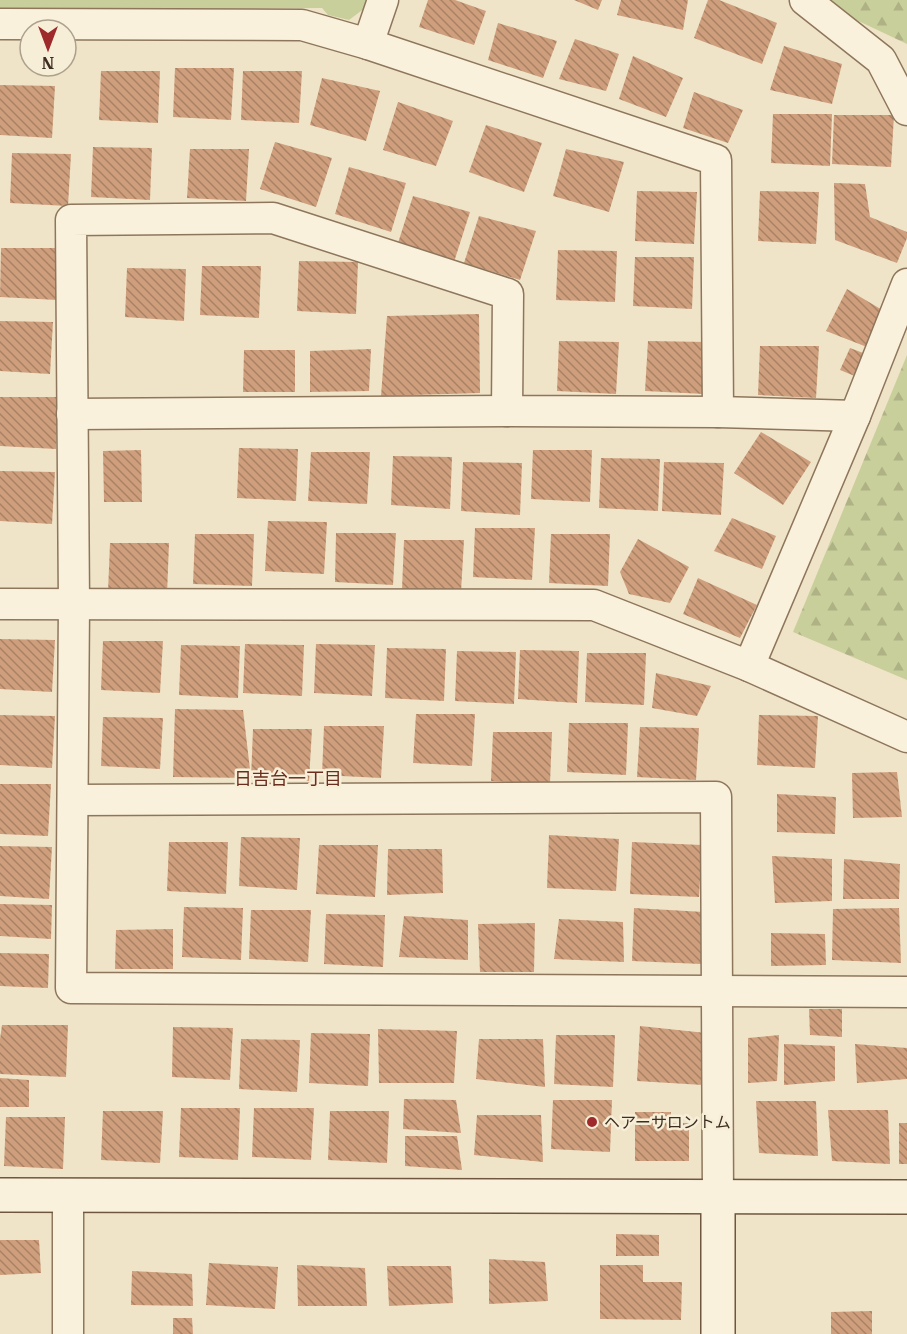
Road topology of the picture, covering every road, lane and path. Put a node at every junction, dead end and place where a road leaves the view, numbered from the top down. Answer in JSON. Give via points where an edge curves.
{"nodes":[{"id":1,"x":383,"y":0,"type":"edge"},
{"id":2,"x":806,"y":0,"type":"edge"},
{"id":3,"x":0,"y":24,"type":"edge"},
{"id":4,"x":368,"y":44,"type":"junction"},
{"id":5,"x":907,"y":110,"type":"edge"},
{"id":6,"x":907,"y":284,"type":"edge"},
{"id":7,"x":507,"y":411,"type":"junction"},
{"id":8,"x":718,"y":412,"type":"junction"},
{"id":9,"x":72,"y":414,"type":"junction"},
{"id":10,"x":855,"y":416,"type":"junction"},
{"id":11,"x":0,"y":603,"type":"edge"},
{"id":12,"x":74,"y":604,"type":"junction"},
{"id":13,"x":749,"y":666,"type":"junction"},
{"id":14,"x":907,"y":737,"type":"edge"},
{"id":15,"x":73,"y":800,"type":"junction"},
{"id":16,"x":716,"y":991,"type":"junction"},
{"id":17,"x":907,"y":992,"type":"edge"},
{"id":18,"x":68,"y":1195,"type":"junction"},
{"id":19,"x":0,"y":1196,"type":"edge"},
{"id":20,"x":718,"y":1197,"type":"junction"},
{"id":21,"x":907,"y":1197,"type":"edge"},
{"id":22,"x":68,"y":1334,"type":"edge"},
{"id":23,"x":718,"y":1334,"type":"edge"}],
"edges":[{"from":1,"to":4,"type":"street"},
{"from":2,"to":5,"type":"street","via":[[881,60]]},
{"from":3,"to":4,"type":"street","via":[[302,25]]},
{"from":4,"to":8,"type":"street","via":[[716,160]]},
{"from":6,"to":10,"type":"street"},
{"from":7,"to":8,"type":"street"},
{"from":7,"to":9,"type":"street"},
{"from":7,"to":9,"type":"street","via":[[508,294],[273,218],[261,218],[71,220]]},
{"from":8,"to":10,"type":"street"},
{"from":9,"to":12,"type":"street"},
{"from":10,"to":13,"type":"street"},
{"from":11,"to":12,"type":"street"},
{"from":12,"to":13,"type":"street","via":[[594,604]]},
{"from":12,"to":15,"type":"street"},
{"from":13,"to":14,"type":"street"},
{"from":15,"to":16,"type":"street","via":[[71,988]]},
{"from":15,"to":16,"type":"street","via":[[716,797]]},
{"from":16,"to":17,"type":"street"},
{"from":16,"to":20,"type":"street"},
{"from":18,"to":19,"type":"street"},
{"from":18,"to":20,"type":"street"},
{"from":18,"to":22,"type":"street"},
{"from":20,"to":21,"type":"street"},
{"from":20,"to":23,"type":"street"}]}
